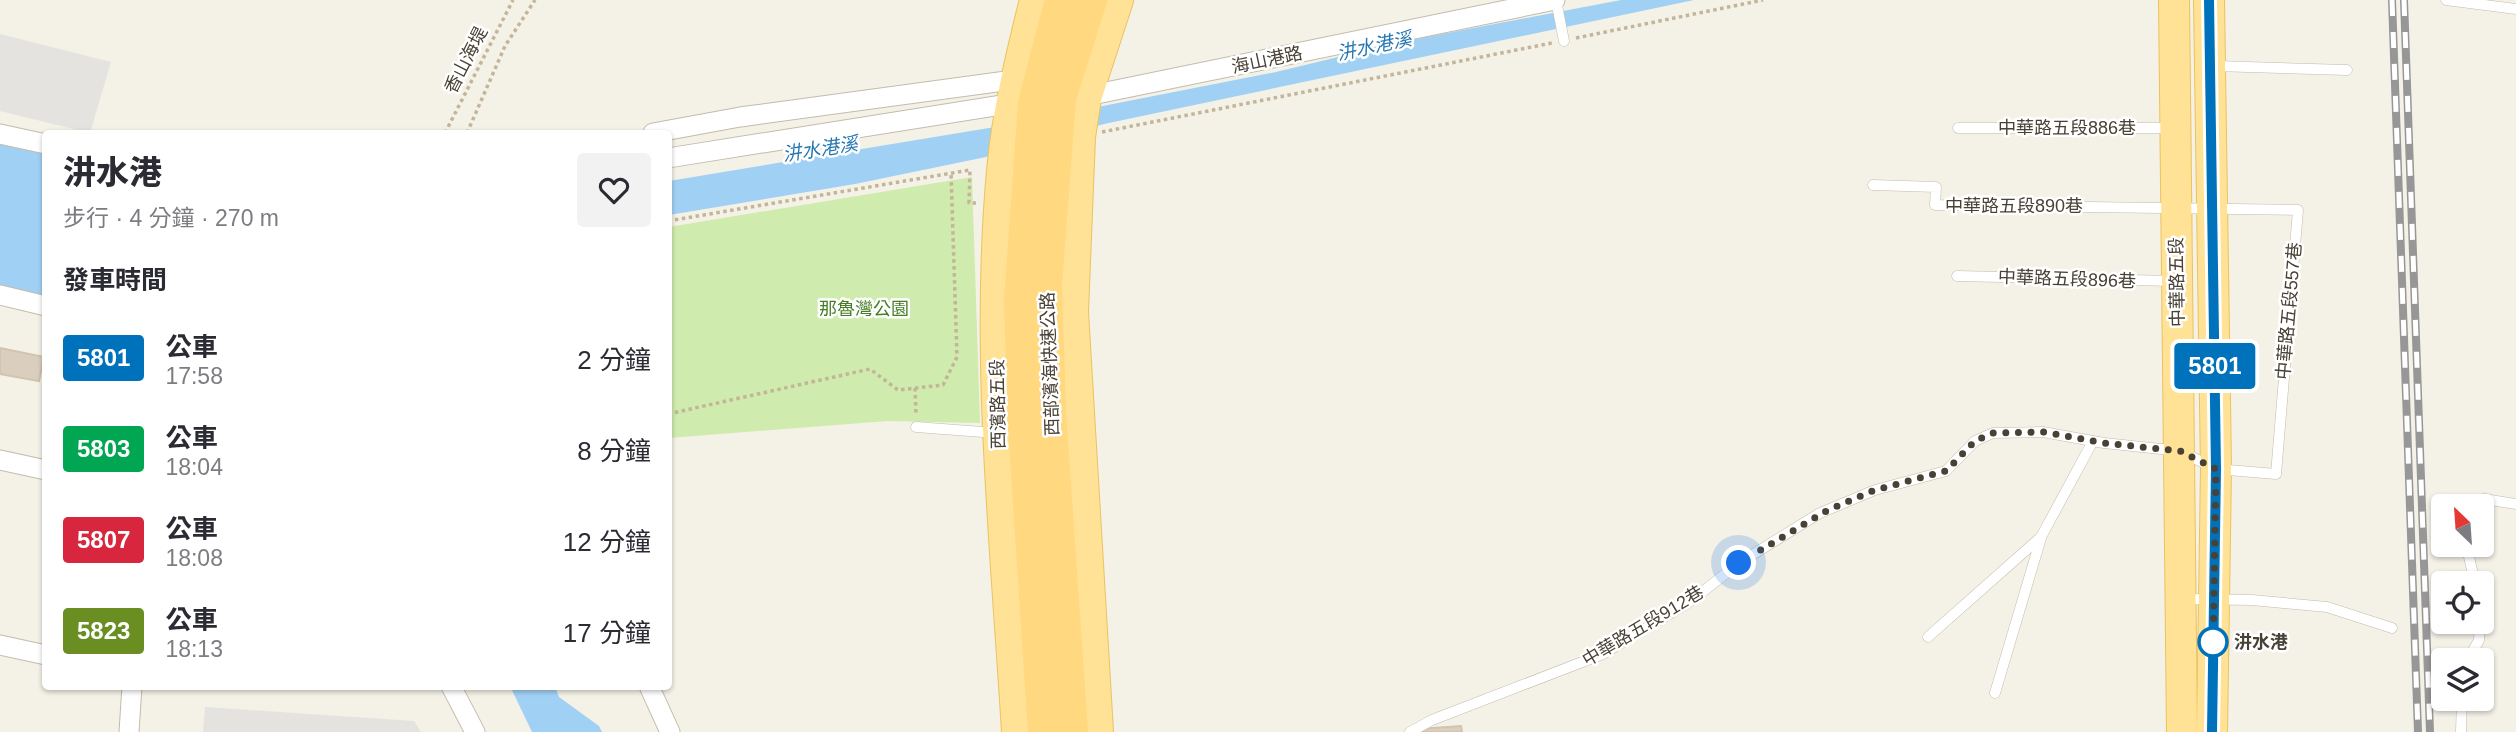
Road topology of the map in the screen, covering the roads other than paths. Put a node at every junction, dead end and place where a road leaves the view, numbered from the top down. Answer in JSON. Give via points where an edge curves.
{"nodes":[{"id":1,"x":1035,"y":0,"type":"edge"},
{"id":2,"x":1061,"y":0,"type":"edge"},
{"id":3,"x":1091,"y":0,"type":"edge"},
{"id":4,"x":1118,"y":0,"type":"edge"},
{"id":5,"x":1555,"y":0,"type":"edge"},
{"id":6,"x":2174,"y":0,"type":"edge"},
{"id":7,"x":2209,"y":0,"type":"edge"},
{"id":8,"x":2446,"y":1,"type":"edge"},
{"id":9,"x":2516,"y":9,"type":"edge"},
{"id":10,"x":1564,"y":41,"type":"road end"},
{"id":11,"x":2210,"y":66,"type":"junction"},
{"id":12,"x":2347,"y":70,"type":"dead end"},
{"id":13,"x":1042,"y":93,"type":"junction"},
{"id":14,"x":753,"y":115,"type":"junction"},
{"id":15,"x":1958,"y":128,"type":"dead end"},
{"id":16,"x":2176,"y":128,"type":"junction"},
{"id":17,"x":670,"y":130,"type":"edge"},
{"id":18,"x":0,"y":134,"type":"edge"},
{"id":19,"x":42,"y":143,"type":"edge"},
{"id":20,"x":754,"y":143,"type":"junction"},
{"id":21,"x":672,"y":157,"type":"edge"},
{"id":22,"x":1872,"y":185,"type":"dead end"},
{"id":23,"x":2176,"y":206,"type":"junction"},
{"id":24,"x":2213,"y":208,"type":"junction"},
{"id":25,"x":1957,"y":276,"type":"dead end"},
{"id":26,"x":2177,"y":281,"type":"junction"},
{"id":27,"x":0,"y":295,"type":"edge"},
{"id":28,"x":42,"y":305,"type":"edge"},
{"id":29,"x":916,"y":428,"type":"road end"},
{"id":30,"x":997,"y":433,"type":"junction"},
{"id":31,"x":2093,"y":441,"type":"junction"},
{"id":32,"x":2180,"y":451,"type":"junction"},
{"id":33,"x":0,"y":460,"type":"edge"},
{"id":34,"x":42,"y":469,"type":"edge"},
{"id":35,"x":2216,"y":469,"type":"junction"},
{"id":36,"x":2494,"y":501,"type":"edge"},
{"id":37,"x":2516,"y":504,"type":"edge"},
{"id":38,"x":2041,"y":537,"type":"junction"},
{"id":39,"x":2213,"y":598,"type":"junction"},
{"id":40,"x":2180,"y":599,"type":"junction"},
{"id":41,"x":2392,"y":628,"type":"dead end"},
{"id":42,"x":1928,"y":638,"type":"dead end"},
{"id":43,"x":0,"y":645,"type":"edge"},
{"id":44,"x":42,"y":654,"type":"edge"},
{"id":45,"x":132,"y":690,"type":"edge"},
{"id":46,"x":453,"y":690,"type":"edge"},
{"id":47,"x":651,"y":690,"type":"edge"},
{"id":48,"x":1996,"y":693,"type":"dead end"},
{"id":49,"x":2462,"y":711,"type":"edge"},
{"id":50,"x":130,"y":732,"type":"edge"},
{"id":51,"x":475,"y":732,"type":"edge"},
{"id":52,"x":670,"y":732,"type":"edge"},
{"id":53,"x":1017,"y":732,"type":"edge"},
{"id":54,"x":1044,"y":732,"type":"edge"},
{"id":55,"x":1072,"y":732,"type":"edge"},
{"id":56,"x":1098,"y":732,"type":"edge"},
{"id":57,"x":1410,"y":732,"type":"edge"},
{"id":58,"x":2182,"y":732,"type":"edge"},
{"id":59,"x":2212,"y":732,"type":"edge"},
{"id":60,"x":2461,"y":732,"type":"edge"}],
"edges":[{"from":1,"to":13,"type":"main road"},
{"from":2,"to":13,"type":"highway","name":"西部濱海快速公路"},
{"from":3,"to":13,"type":"highway","name":"西部濱海快速公路"},
{"from":4,"to":13,"type":"main road"},
{"from":5,"to":10,"type":"lane"},
{"from":5,"to":13,"type":"street","name":"海山港路"},
{"from":6,"to":16,"type":"main road","name":"中華路五段"},
{"from":7,"to":11,"type":"main road","name":"中華路五段"},
{"from":8,"to":9,"type":"lane"},
{"from":11,"to":12,"type":"lane"},
{"from":11,"to":24,"type":"main road","name":"中華路五段"},
{"from":13,"to":14,"type":"street","name":"海山港路"},
{"from":13,"to":20,"type":"street","name":"海山港路"},
{"from":13,"to":30,"type":"main road","name":"西濱路五段","via":[[1002,170],[996,281]]},
{"from":13,"to":54,"type":"highway","name":"西部濱海快速公路","via":[[1020,301]]},
{"from":13,"to":55,"type":"highway","name":"西部濱海快速公路","via":[[1050,412]]},
{"from":13,"to":56,"type":"main road","via":[[1080,137],[1073,312]]},
{"from":14,"to":17,"type":"street","name":"海山港路"},
{"from":14,"to":20,"type":"street"},
{"from":15,"to":16,"type":"lane","name":"中華路五段886巷"},
{"from":16,"to":23,"type":"main road","name":"中華路五段"},
{"from":18,"to":19,"type":"street"},
{"from":20,"to":21,"type":"street","name":"海山港路"},
{"from":22,"to":23,"type":"lane","name":"中華路五段890巷","via":[[1936,187],[1935,205]]},
{"from":23,"to":24,"type":"lane","name":"中華路五段557巷"},
{"from":23,"to":26,"type":"main road","name":"中華路五段"},
{"from":24,"to":35,"type":"main road","name":"中華路五段"},
{"from":24,"to":35,"type":"lane","name":"中華路五段557巷","via":[[2298,210],[2276,474]]},
{"from":25,"to":26,"type":"lane","name":"中華路五段896巷"},
{"from":26,"to":32,"type":"main road","name":"中華路五段"},
{"from":27,"to":28,"type":"street"},
{"from":29,"to":30,"type":"lane"},
{"from":30,"to":53,"type":"main road","name":"西濱路五段"},
{"from":31,"to":32,"type":"lane","name":"中華路五段912巷"},
{"from":31,"to":38,"type":"lane"},
{"from":31,"to":57,"type":"lane","name":"中華路五段912巷","via":[[2028,430],[1993,433],[1975,441],[1946,471],[1875,490],[1820,513],[1739,563],[1691,601],[1603,654]]},
{"from":32,"to":35,"type":"lane","name":"中華路五段912巷"},
{"from":32,"to":40,"type":"main road","name":"中華路五段"},
{"from":33,"to":34,"type":"street"},
{"from":35,"to":39,"type":"main road","name":"中華路五段"},
{"from":36,"to":37,"type":"lane"},
{"from":38,"to":42,"type":"lane"},
{"from":38,"to":48,"type":"lane"},
{"from":39,"to":40,"type":"lane"},
{"from":39,"to":41,"type":"lane","via":[[2327,607]]},
{"from":39,"to":59,"type":"main road","name":"中華路五段"},
{"from":40,"to":58,"type":"main road","name":"中華路五段"},
{"from":43,"to":44,"type":"street"},
{"from":45,"to":50,"type":"street"},
{"from":46,"to":51,"type":"street"},
{"from":47,"to":52,"type":"street"},
{"from":49,"to":60,"type":"lane"}]}
